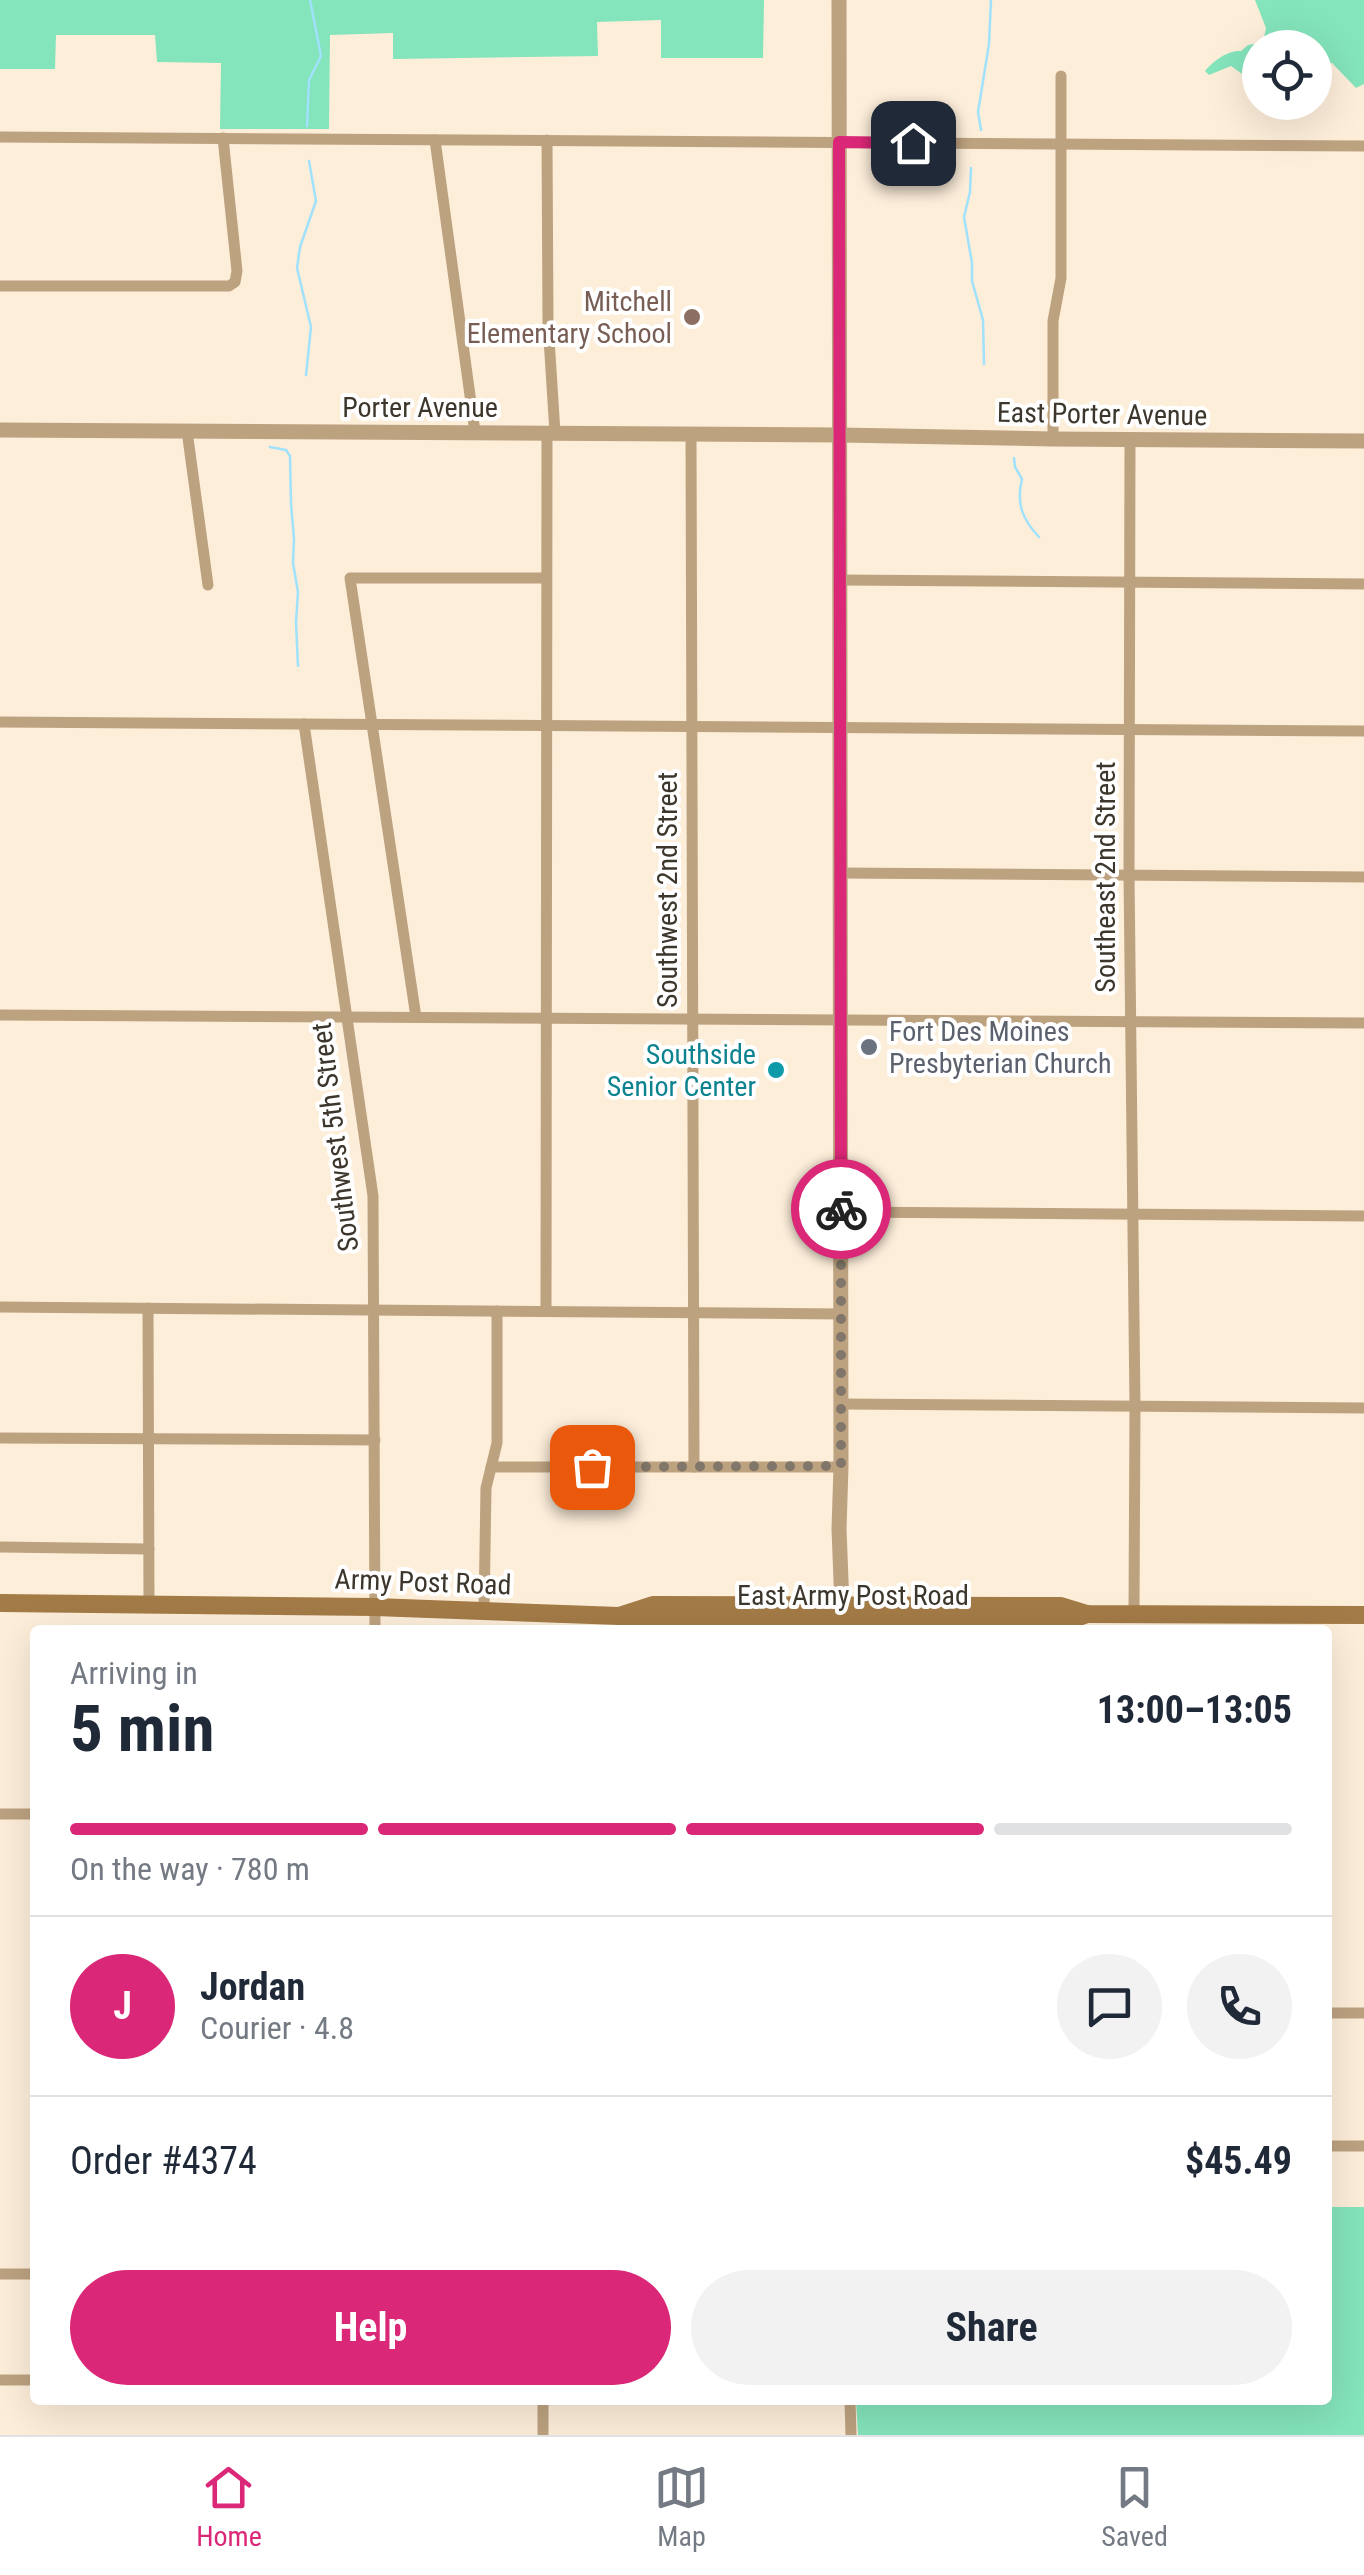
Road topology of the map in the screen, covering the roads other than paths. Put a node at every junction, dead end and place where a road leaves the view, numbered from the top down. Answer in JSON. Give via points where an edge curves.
{"nodes":[{"id":1,"x":839,"y":0,"type":"edge"},
{"id":2,"x":1061,"y":76,"type":"dead end"},
{"id":3,"x":0,"y":136,"type":"edge"},
{"id":4,"x":223,"y":138,"type":"junction"},
{"id":5,"x":435,"y":140,"type":"junction"},
{"id":6,"x":547,"y":140,"type":"junction"},
{"id":7,"x":839,"y":142,"type":"junction"},
{"id":8,"x":1061,"y":144,"type":"junction"},
{"id":9,"x":1364,"y":146,"type":"edge"},
{"id":10,"x":0,"y":286,"type":"edge"},
{"id":11,"x":0,"y":430,"type":"edge"},
{"id":12,"x":188,"y":431,"type":"junction"},
{"id":13,"x":475,"y":432,"type":"junction"},
{"id":14,"x":551,"y":433,"type":"junction"},
{"id":15,"x":691,"y":434,"type":"junction"},
{"id":16,"x":840,"y":435,"type":"junction"},
{"id":17,"x":1053,"y":439,"type":"junction"},
{"id":18,"x":1130,"y":440,"type":"junction"},
{"id":19,"x":1364,"y":441,"type":"edge"},
{"id":20,"x":546,"y":578,"type":"junction"},
{"id":21,"x":840,"y":580,"type":"junction"},
{"id":22,"x":1131,"y":583,"type":"junction"},
{"id":23,"x":1364,"y":584,"type":"edge"},
{"id":24,"x":208,"y":585,"type":"dead end"},
{"id":25,"x":0,"y":722,"type":"edge"},
{"id":26,"x":304,"y":724,"type":"junction"},
{"id":27,"x":372,"y":724,"type":"junction"},
{"id":28,"x":546,"y":725,"type":"junction"},
{"id":29,"x":692,"y":726,"type":"junction"},
{"id":30,"x":840,"y":727,"type":"junction"},
{"id":31,"x":1129,"y":729,"type":"junction"},
{"id":32,"x":1364,"y":731,"type":"edge"},
{"id":33,"x":840,"y":873,"type":"junction"},
{"id":34,"x":1129,"y":875,"type":"junction"},
{"id":35,"x":1364,"y":877,"type":"edge"},
{"id":36,"x":0,"y":1015,"type":"edge"},
{"id":37,"x":347,"y":1017,"type":"junction"},
{"id":38,"x":416,"y":1017,"type":"junction"},
{"id":39,"x":546,"y":1018,"type":"junction"},
{"id":40,"x":692,"y":1019,"type":"junction"},
{"id":41,"x":840,"y":1020,"type":"junction"},
{"id":42,"x":1132,"y":1022,"type":"junction"},
{"id":43,"x":1364,"y":1024,"type":"edge"},
{"id":44,"x":841,"y":1212,"type":"junction"},
{"id":45,"x":1134,"y":1214,"type":"junction"},
{"id":46,"x":1364,"y":1216,"type":"edge"},
{"id":47,"x":0,"y":1307,"type":"edge"},
{"id":48,"x":148,"y":1308,"type":"junction"},
{"id":49,"x":375,"y":1310,"type":"junction"},
{"id":50,"x":497,"y":1311,"type":"junction"},
{"id":51,"x":546,"y":1312,"type":"junction"},
{"id":52,"x":693,"y":1312,"type":"junction"},
{"id":53,"x":841,"y":1314,"type":"junction"},
{"id":54,"x":841,"y":1404,"type":"junction"},
{"id":55,"x":1135,"y":1407,"type":"junction"},
{"id":56,"x":1364,"y":1408,"type":"edge"},
{"id":57,"x":0,"y":1438,"type":"edge"},
{"id":58,"x":148,"y":1440,"type":"junction"},
{"id":59,"x":375,"y":1440,"type":"junction"},
{"id":60,"x":841,"y":1466,"type":"junction"},
{"id":61,"x":491,"y":1467,"type":"junction"},
{"id":62,"x":694,"y":1467,"type":"junction"},
{"id":63,"x":0,"y":1547,"type":"edge"},
{"id":64,"x":149,"y":1549,"type":"junction"},
{"id":65,"x":0,"y":1603,"type":"edge"},
{"id":66,"x":149,"y":1605,"type":"junction"},
{"id":67,"x":375,"y":1606,"type":"junction"},
{"id":68,"x":484,"y":1611,"type":"junction"},
{"id":69,"x":1134,"y":1614,"type":"junction"},
{"id":70,"x":1364,"y":1615,"type":"edge"},
{"id":71,"x":843,"y":1620,"type":"edge"},
{"id":72,"x":375,"y":1625,"type":"edge"},
{"id":73,"x":0,"y":1814,"type":"edge"},
{"id":74,"x":30,"y":1814,"type":"edge"},
{"id":75,"x":1332,"y":2013,"type":"edge"},
{"id":76,"x":1364,"y":2013,"type":"edge"},
{"id":77,"x":1332,"y":2146,"type":"edge"},
{"id":78,"x":1364,"y":2146,"type":"edge"},
{"id":79,"x":0,"y":2274,"type":"edge"},
{"id":80,"x":30,"y":2274,"type":"edge"},
{"id":81,"x":0,"y":2380,"type":"edge"},
{"id":82,"x":30,"y":2380,"type":"edge"},
{"id":83,"x":543,"y":2405,"type":"edge"},
{"id":84,"x":850,"y":2405,"type":"edge"},
{"id":85,"x":543,"y":2435,"type":"edge"},
{"id":86,"x":851,"y":2435,"type":"edge"}],
"edges":[{"from":1,"to":7,"type":"street"},
{"from":2,"to":8,"type":"street"},
{"from":3,"to":4,"type":"street"},
{"from":4,"to":5,"type":"street"},
{"from":4,"to":10,"type":"street","via":[[235,282]]},
{"from":5,"to":6,"type":"street"},
{"from":5,"to":13,"type":"street"},
{"from":6,"to":7,"type":"street"},
{"from":6,"to":14,"type":"street"},
{"from":7,"to":8,"type":"street"},
{"from":7,"to":16,"type":"street"},
{"from":8,"to":9,"type":"street"},
{"from":8,"to":17,"type":"street"},
{"from":11,"to":12,"type":"street","name":"Porter Avenue"},
{"from":12,"to":13,"type":"street","name":"Porter Avenue"},
{"from":12,"to":24,"type":"street"},
{"from":13,"to":14,"type":"street","name":"Porter Avenue"},
{"from":14,"to":15,"type":"street","name":"Porter Avenue"},
{"from":14,"to":20,"type":"street"},
{"from":15,"to":16,"type":"street","name":"Porter Avenue"},
{"from":15,"to":29,"type":"street","name":"Southwest 2nd Street"},
{"from":16,"to":17,"type":"street","name":"East Porter Avenue"},
{"from":16,"to":21,"type":"street"},
{"from":17,"to":18,"type":"street","name":"East Porter Avenue"},
{"from":18,"to":19,"type":"street","name":"East Porter Avenue"},
{"from":18,"to":22,"type":"street","name":"Southeast 2nd Street"},
{"from":20,"to":27,"type":"street","via":[[350,578]]},
{"from":20,"to":28,"type":"street"},
{"from":21,"to":22,"type":"street"},
{"from":21,"to":30,"type":"street"},
{"from":22,"to":23,"type":"street"},
{"from":22,"to":31,"type":"street","name":"Southeast 2nd Street"},
{"from":25,"to":26,"type":"street"},
{"from":26,"to":27,"type":"street"},
{"from":26,"to":37,"type":"street","name":"Southwest 5th Street"},
{"from":27,"to":28,"type":"street"},
{"from":27,"to":38,"type":"street"},
{"from":28,"to":29,"type":"street"},
{"from":28,"to":39,"type":"street"},
{"from":29,"to":30,"type":"street"},
{"from":29,"to":40,"type":"street","name":"Southwest 2nd Street"},
{"from":30,"to":31,"type":"street"},
{"from":30,"to":33,"type":"street"},
{"from":31,"to":32,"type":"street"},
{"from":31,"to":34,"type":"street","name":"Southeast 2nd Street"},
{"from":33,"to":34,"type":"street"},
{"from":33,"to":41,"type":"street"},
{"from":34,"to":35,"type":"street"},
{"from":34,"to":42,"type":"street","name":"Southeast 2nd Street"},
{"from":36,"to":37,"type":"street"},
{"from":37,"to":38,"type":"street"},
{"from":37,"to":49,"type":"street","name":"Southwest 5th Street","via":[[373,1196]]},
{"from":38,"to":39,"type":"street"},
{"from":39,"to":40,"type":"street"},
{"from":39,"to":51,"type":"street"},
{"from":40,"to":41,"type":"street"},
{"from":40,"to":52,"type":"street","name":"Southwest 2nd Street"},
{"from":41,"to":42,"type":"street"},
{"from":41,"to":44,"type":"street"},
{"from":42,"to":43,"type":"street"},
{"from":42,"to":45,"type":"street","name":"Southeast 2nd Street"},
{"from":44,"to":45,"type":"street"},
{"from":44,"to":53,"type":"street"},
{"from":45,"to":46,"type":"street"},
{"from":45,"to":55,"type":"street","name":"Southeast 2nd Street"},
{"from":47,"to":48,"type":"street"},
{"from":48,"to":49,"type":"street"},
{"from":48,"to":58,"type":"street"},
{"from":49,"to":50,"type":"street"},
{"from":49,"to":59,"type":"street","name":"Southwest 5th Street"},
{"from":50,"to":51,"type":"street"},
{"from":50,"to":61,"type":"street","via":[[497,1443]]},
{"from":51,"to":52,"type":"street"},
{"from":52,"to":53,"type":"street"},
{"from":52,"to":62,"type":"street","name":"Southwest 2nd Street"},
{"from":53,"to":54,"type":"street"},
{"from":54,"to":55,"type":"street"},
{"from":54,"to":60,"type":"street"},
{"from":55,"to":56,"type":"street"},
{"from":55,"to":69,"type":"street","name":"Southeast 2nd Street"},
{"from":57,"to":58,"type":"street"},
{"from":58,"to":59,"type":"street"},
{"from":58,"to":64,"type":"street"},
{"from":59,"to":67,"type":"street","name":"Southwest 5th Street"},
{"from":60,"to":62,"type":"street"},
{"from":60,"to":71,"type":"street"},
{"from":61,"to":62,"type":"street"},
{"from":61,"to":68,"type":"street"},
{"from":63,"to":64,"type":"street"},
{"from":64,"to":66,"type":"street"},
{"from":65,"to":66,"type":"main road","name":"Army Post Road"},
{"from":66,"to":67,"type":"main road","name":"Army Post Road"},
{"from":67,"to":68,"type":"main road","name":"Army Post Road"},
{"from":67,"to":72,"type":"street","name":"Southwest 5th Street"},
{"from":68,"to":71,"type":"main road","name":"Army Post Road","via":[[620,1616],[653,1605]]},
{"from":69,"to":70,"type":"main road","name":"East Army Post Road"},
{"from":69,"to":71,"type":"main road","name":"East Army Post Road","via":[[1086,1614],[1061,1606]]},
{"from":73,"to":74,"type":"street"},
{"from":75,"to":76,"type":"street"},
{"from":77,"to":78,"type":"street"},
{"from":79,"to":80,"type":"street"},
{"from":81,"to":82,"type":"street"},
{"from":83,"to":85,"type":"street"},
{"from":84,"to":86,"type":"street"}]}
